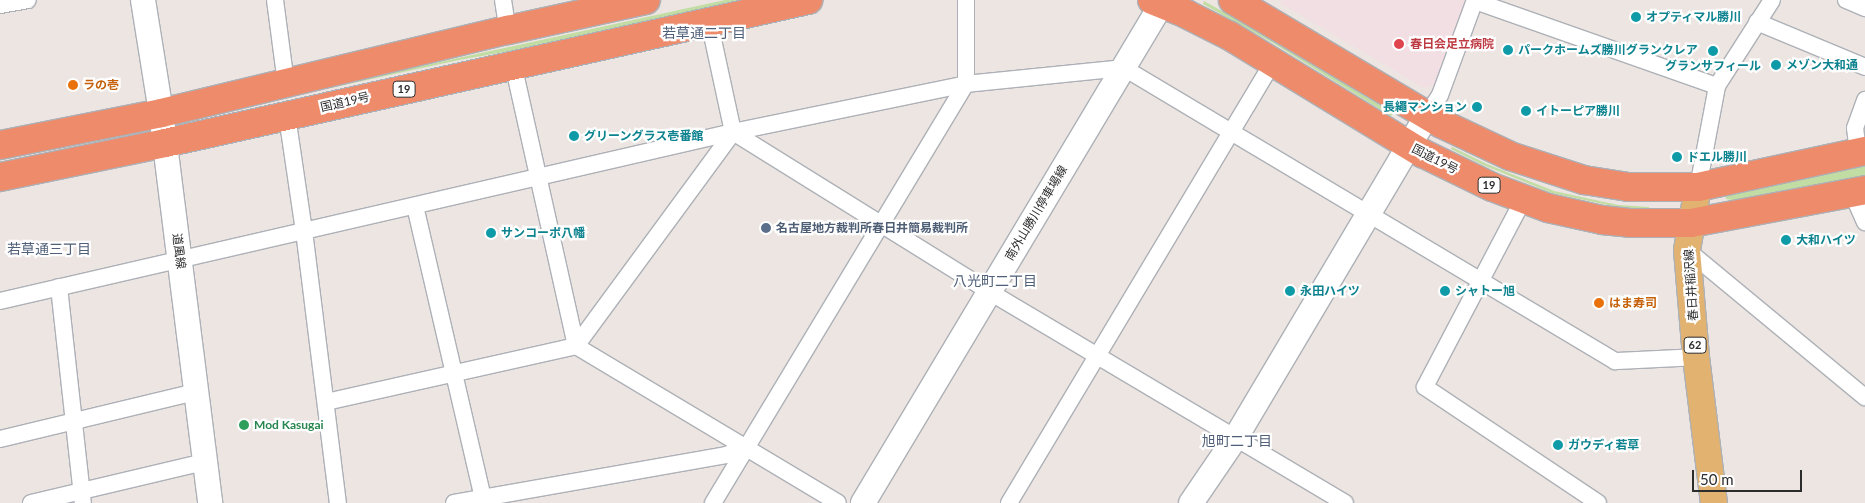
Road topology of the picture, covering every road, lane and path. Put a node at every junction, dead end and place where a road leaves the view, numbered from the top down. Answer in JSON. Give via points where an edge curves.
{"nodes":[{"id":1,"x":28,"y":0,"type":"edge"},
{"id":2,"x":143,"y":0,"type":"edge"},
{"id":3,"x":275,"y":0,"type":"edge"},
{"id":4,"x":503,"y":0,"type":"edge"},
{"id":5,"x":646,"y":0,"type":"edge"},
{"id":6,"x":808,"y":0,"type":"edge"},
{"id":7,"x":966,"y":0,"type":"edge"},
{"id":8,"x":1233,"y":0,"type":"edge"},
{"id":9,"x":1475,"y":0,"type":"edge"},
{"id":10,"x":1772,"y":0,"type":"edge"},
{"id":11,"x":1846,"y":0,"type":"edge"},
{"id":12,"x":1159,"y":1,"type":"edge"},
{"id":13,"x":0,"y":6,"type":"edge"},
{"id":14,"x":1865,"y":8,"type":"edge"},
{"id":15,"x":709,"y":22,"type":"junction"},
{"id":16,"x":1757,"y":22,"type":"junction"},
{"id":17,"x":508,"y":30,"type":"junction"},
{"id":18,"x":1272,"y":62,"type":"junction"},
{"id":19,"x":513,"y":64,"type":"junction"},
{"id":20,"x":1865,"y":67,"type":"edge"},
{"id":21,"x":1124,"y":68,"type":"junction"},
{"id":22,"x":286,"y":83,"type":"junction"},
{"id":23,"x":966,"y":84,"type":"junction"},
{"id":24,"x":1717,"y":86,"type":"junction"},
{"id":25,"x":1865,"y":100,"type":"edge"},
{"id":26,"x":161,"y":113,"type":"junction"},
{"id":27,"x":1427,"y":115,"type":"junction"},
{"id":28,"x":286,"y":116,"type":"junction"},
{"id":29,"x":1232,"y":131,"type":"junction"},
{"id":30,"x":733,"y":132,"type":"junction"},
{"id":31,"x":165,"y":143,"type":"junction"},
{"id":32,"x":0,"y":145,"type":"edge"},
{"id":33,"x":1408,"y":146,"type":"junction"},
{"id":34,"x":1862,"y":152,"type":"edge"},
{"id":35,"x":0,"y":177,"type":"edge"},
{"id":36,"x":540,"y":178,"type":"junction"},
{"id":37,"x":1698,"y":187,"type":"junction"},
{"id":38,"x":1859,"y":191,"type":"edge"},
{"id":39,"x":1523,"y":200,"type":"junction"},
{"id":40,"x":415,"y":206,"type":"junction"},
{"id":41,"x":1369,"y":214,"type":"junction"},
{"id":42,"x":1865,"y":222,"type":"edge"},
{"id":43,"x":881,"y":226,"type":"junction"},
{"id":44,"x":304,"y":231,"type":"junction"},
{"id":45,"x":1689,"y":236,"type":"junction"},
{"id":46,"x":180,"y":260,"type":"junction"},
{"id":47,"x":1481,"y":281,"type":"junction"},
{"id":48,"x":60,"y":287,"type":"junction"},
{"id":49,"x":988,"y":291,"type":"junction"},
{"id":50,"x":0,"y":301,"type":"edge"},
{"id":51,"x":576,"y":346,"type":"junction"},
{"id":52,"x":1097,"y":356,"type":"junction"},
{"id":53,"x":1696,"y":357,"type":"junction"},
{"id":54,"x":454,"y":373,"type":"junction"},
{"id":55,"x":196,"y":392,"type":"junction"},
{"id":56,"x":1865,"y":396,"type":"edge"},
{"id":57,"x":326,"y":402,"type":"junction"},
{"id":58,"x":75,"y":422,"type":"junction"},
{"id":59,"x":1236,"y":437,"type":"junction"},
{"id":60,"x":0,"y":439,"type":"edge"},
{"id":61,"x":745,"y":447,"type":"junction"},
{"id":62,"x":204,"y":462,"type":"junction"},
{"id":63,"x":83,"y":497,"type":"edge"},
{"id":64,"x":1588,"y":500,"type":"edge"},
{"id":65,"x":483,"y":501,"type":"edge"},
{"id":66,"x":31,"y":503,"type":"edge"},
{"id":67,"x":210,"y":503,"type":"edge"},
{"id":68,"x":338,"y":503,"type":"edge"},
{"id":69,"x":454,"y":503,"type":"edge"},
{"id":70,"x":713,"y":503,"type":"edge"},
{"id":71,"x":838,"y":503,"type":"edge"},
{"id":72,"x":863,"y":503,"type":"edge"},
{"id":73,"x":1009,"y":503,"type":"edge"},
{"id":74,"x":1191,"y":503,"type":"edge"},
{"id":75,"x":1345,"y":503,"type":"edge"},
{"id":76,"x":1714,"y":503,"type":"edge"}],
"edges":[{"from":1,"to":13,"type":"street"},
{"from":2,"to":26,"type":"street","name":"道風線"},
{"from":3,"to":22,"type":"street"},
{"from":4,"to":17,"type":"street"},
{"from":5,"to":17,"type":"highway"},
{"from":6,"to":15,"type":"highway","name":"国道19号","number":"19"},
{"from":7,"to":23,"type":"street"},
{"from":8,"to":27,"type":"highway"},
{"from":9,"to":24,"type":"street"},
{"from":9,"to":27,"type":"street","via":[[1440,95]]},
{"from":10,"to":16,"type":"street"},
{"from":11,"to":14,"type":"street"},
{"from":12,"to":18,"type":"highway","name":"国道19号","number":"19","via":[[1230,36]]},
{"from":12,"to":21,"type":"street","name":"南外山勝川停車場線"},
{"from":15,"to":19,"type":"highway","name":"国道19号","number":"19"},
{"from":15,"to":30,"type":"street"},
{"from":16,"to":20,"type":"street"},
{"from":16,"to":24,"type":"street"},
{"from":17,"to":22,"type":"highway"},
{"from":18,"to":29,"type":"street"},
{"from":18,"to":33,"type":"highway","name":"国道19号","number":"19"},
{"from":19,"to":28,"type":"highway","name":"国道19号","number":"19"},
{"from":19,"to":36,"type":"street"},
{"from":21,"to":23,"type":"street"},
{"from":21,"to":29,"type":"street"},
{"from":21,"to":49,"type":"street","name":"南外山勝川停車場線"},
{"from":22,"to":26,"type":"highway"},
{"from":23,"to":30,"type":"street"},
{"from":23,"to":43,"type":"street"},
{"from":24,"to":37,"type":"street"},
{"from":25,"to":34,"type":"street","via":[[1855,128]]},
{"from":26,"to":31,"type":"street","name":"道風線"},
{"from":26,"to":32,"type":"highway"},
{"from":27,"to":33,"type":"street"},
{"from":27,"to":37,"type":"highway","via":[[1479,142],[1561,174],[1628,187]]},
{"from":28,"to":31,"type":"highway","name":"国道19号","number":"19"},
{"from":28,"to":44,"type":"street"},
{"from":29,"to":41,"type":"street"},
{"from":29,"to":52,"type":"street"},
{"from":30,"to":36,"type":"street"},
{"from":30,"to":43,"type":"street"},
{"from":30,"to":51,"type":"street"},
{"from":31,"to":35,"type":"highway","name":"国道19号","number":"19"},
{"from":31,"to":46,"type":"street","name":"道風線"},
{"from":33,"to":39,"type":"highway","name":"国道19号","number":"19"},
{"from":33,"to":41,"type":"street"},
{"from":34,"to":37,"type":"highway"},
{"from":36,"to":40,"type":"street"},
{"from":36,"to":51,"type":"street"},
{"from":37,"to":45,"type":"main road","name":"春日井稲沢線","number":"62"},
{"from":38,"to":42,"type":"street"},
{"from":38,"to":45,"type":"highway","name":"国道19号","number":"19"},
{"from":39,"to":45,"type":"highway","name":"国道19号","number":"19","via":[[1602,220],[1645,224]]},
{"from":39,"to":47,"type":"street"},
{"from":40,"to":44,"type":"street"},
{"from":40,"to":54,"type":"street"},
{"from":41,"to":47,"type":"street"},
{"from":41,"to":59,"type":"street"},
{"from":43,"to":49,"type":"street"},
{"from":43,"to":61,"type":"street"},
{"from":44,"to":46,"type":"street"},
{"from":44,"to":57,"type":"street"},
{"from":45,"to":53,"type":"main road","name":"春日井稲沢線","number":"62"},
{"from":45,"to":56,"type":"street"},
{"from":46,"to":48,"type":"street"},
{"from":46,"to":55,"type":"street","name":"道風線"},
{"from":47,"to":53,"type":"street","via":[[1615,362]]},
{"from":47,"to":64,"type":"street","via":[[1425,388]]},
{"from":48,"to":50,"type":"street"},
{"from":48,"to":58,"type":"street"},
{"from":49,"to":52,"type":"street"},
{"from":49,"to":72,"type":"street","name":"南外山勝川停車場線"},
{"from":51,"to":54,"type":"street"},
{"from":51,"to":61,"type":"street"},
{"from":52,"to":59,"type":"street"},
{"from":52,"to":73,"type":"street"},
{"from":53,"to":76,"type":"main road","name":"春日井稲沢線","number":"62"},
{"from":54,"to":57,"type":"street"},
{"from":54,"to":65,"type":"street"},
{"from":55,"to":58,"type":"street"},
{"from":55,"to":62,"type":"street","name":"道風線"},
{"from":57,"to":68,"type":"street"},
{"from":58,"to":60,"type":"street"},
{"from":58,"to":63,"type":"street"},
{"from":59,"to":74,"type":"street"},
{"from":59,"to":75,"type":"street"},
{"from":61,"to":65,"type":"street","via":[[726,455]]},
{"from":61,"to":70,"type":"street"},
{"from":61,"to":71,"type":"street"},
{"from":62,"to":63,"type":"street"},
{"from":62,"to":67,"type":"street","name":"道風線"},
{"from":63,"to":66,"type":"street"},
{"from":65,"to":69,"type":"street"}]}
